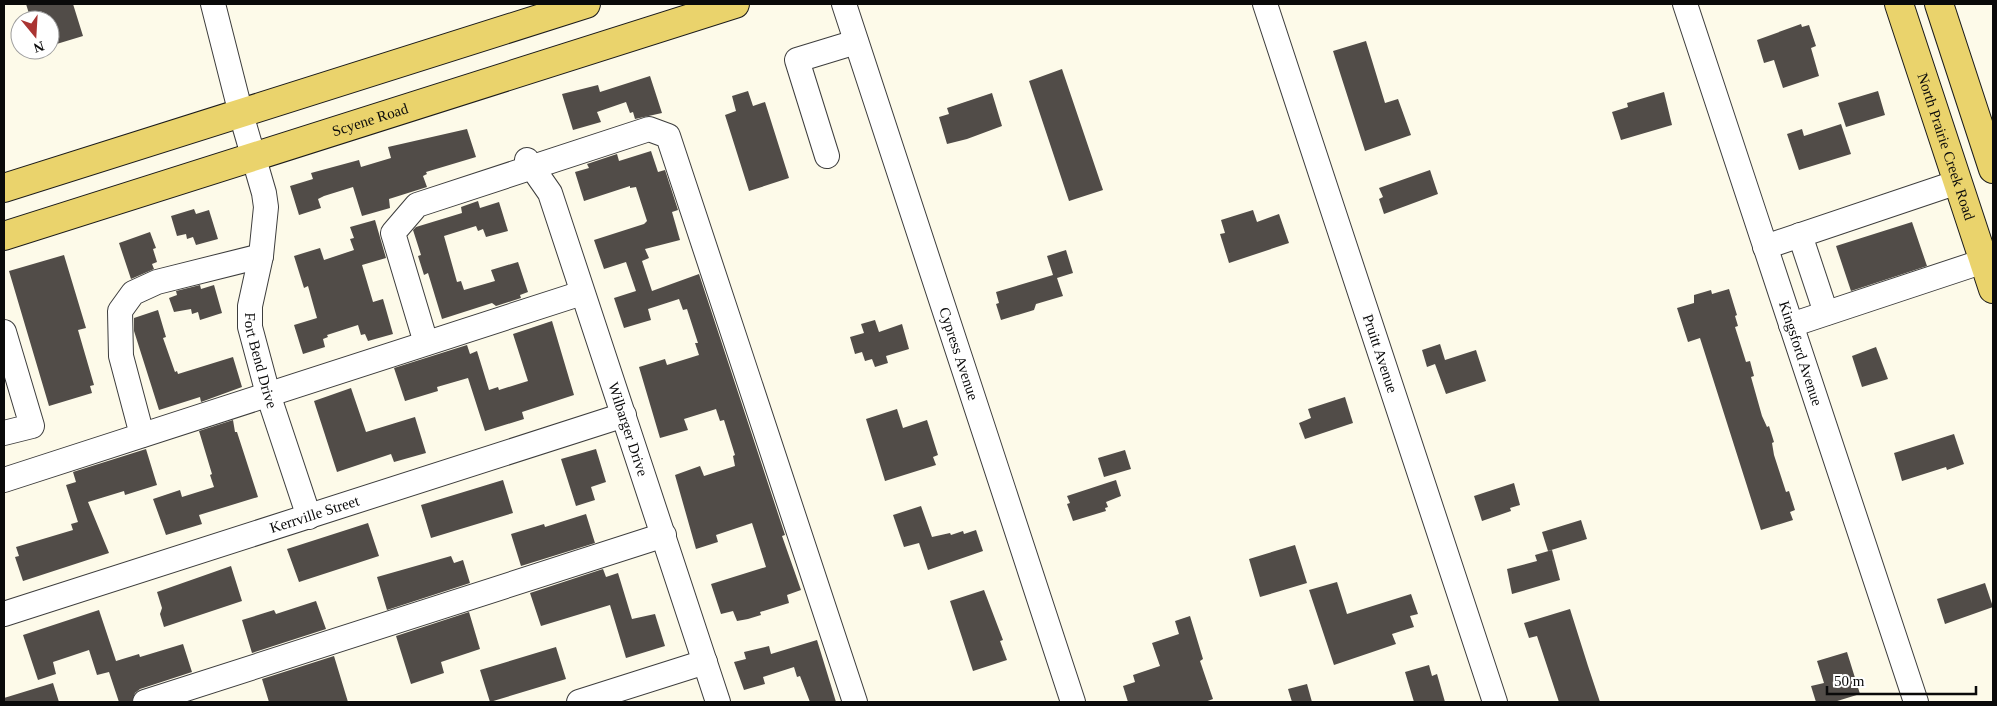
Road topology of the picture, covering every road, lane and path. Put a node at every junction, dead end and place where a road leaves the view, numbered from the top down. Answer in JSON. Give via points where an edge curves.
{"nodes":[{"id":1,"x":213,"y":4,"type":"edge"},
{"id":2,"x":586,"y":4,"type":"edge"},
{"id":3,"x":735,"y":4,"type":"edge"},
{"id":4,"x":844,"y":4,"type":"edge"},
{"id":5,"x":1265,"y":4,"type":"edge"},
{"id":6,"x":1685,"y":4,"type":"edge"},
{"id":7,"x":1899,"y":4,"type":"edge"},
{"id":8,"x":1939,"y":4,"type":"edge"},
{"id":9,"x":856,"y":42,"type":"junction"},
{"id":10,"x":241,"y":114,"type":"junction"},
{"id":11,"x":253,"y":156,"type":"junction"},
{"id":12,"x":827,"y":156,"type":"dead end"},
{"id":13,"x":530,"y":163,"type":"junction"},
{"id":14,"x":1993,"y":170,"type":"edge"},
{"id":15,"x":1958,"y":182,"type":"junction"},
{"id":16,"x":4,"y":188,"type":"edge"},
{"id":17,"x":1800,"y":235,"type":"junction"},
{"id":18,"x":4,"y":236,"type":"edge"},
{"id":19,"x":1766,"y":247,"type":"junction"},
{"id":20,"x":261,"y":256,"type":"junction"},
{"id":21,"x":1984,"y":261,"type":"junction"},
{"id":22,"x":1993,"y":289,"type":"edge"},
{"id":23,"x":582,"y":293,"type":"junction"},
{"id":24,"x":1826,"y":313,"type":"junction"},
{"id":25,"x":1791,"y":325,"type":"junction"},
{"id":26,"x":4,"y":332,"type":"edge"},
{"id":27,"x":426,"y":342,"type":"junction"},
{"id":28,"x":268,"y":394,"type":"junction"},
{"id":29,"x":624,"y":415,"type":"junction"},
{"id":30,"x":4,"y":433,"type":"edge"},
{"id":31,"x":142,"y":435,"type":"junction"},
{"id":32,"x":4,"y":480,"type":"edge"},
{"id":33,"x":309,"y":517,"type":"junction"},
{"id":34,"x":664,"y":535,"type":"junction"},
{"id":35,"x":4,"y":614,"type":"edge"},
{"id":36,"x":705,"y":662,"type":"junction"},
{"id":37,"x":145,"y":702,"type":"edge"},
{"id":38,"x":579,"y":702,"type":"edge"},
{"id":39,"x":718,"y":702,"type":"edge"},
{"id":40,"x":855,"y":702,"type":"edge"},
{"id":41,"x":1073,"y":702,"type":"edge"},
{"id":42,"x":1495,"y":702,"type":"edge"},
{"id":43,"x":1916,"y":702,"type":"edge"}],
"edges":[{"from":1,"to":10,"type":"street","name":"Fort Bend Drive"},
{"from":2,"to":10,"type":"main road"},
{"from":3,"to":11,"type":"main road","name":"Scyene Road"},
{"from":4,"to":9,"type":"street","name":"Cypress Avenue"},
{"from":5,"to":42,"type":"street","name":"Pruitt Avenue"},
{"from":6,"to":19,"type":"street","name":"Kingsford Avenue"},
{"from":7,"to":15,"type":"main road","name":"North Prairie Creek Road"},
{"from":8,"to":14,"type":"main road"},
{"from":9,"to":12,"type":"street","via":[[797,60]]},
{"from":9,"to":41,"type":"street","name":"Cypress Avenue"},
{"from":10,"to":11,"type":"street","name":"Fort Bend Drive"},
{"from":10,"to":16,"type":"main road"},
{"from":11,"to":18,"type":"main road","name":"Scyene Road"},
{"from":11,"to":20,"type":"street","name":"Fort Bend Drive","via":[[266,207]]},
{"from":13,"to":23,"type":"street","name":"Wilbarger Drive","via":[[550,194]]},
{"from":13,"to":27,"type":"street","via":[[417,205],[392,233]]},
{"from":13,"to":40,"type":"street","via":[[650,129],[668,136]]},
{"from":15,"to":17,"type":"street"},
{"from":15,"to":21,"type":"main road","name":"North Prairie Creek Road"},
{"from":17,"to":19,"type":"street"},
{"from":17,"to":24,"type":"street"},
{"from":19,"to":25,"type":"street","name":"Kingsford Avenue"},
{"from":20,"to":28,"type":"street","name":"Fort Bend Drive","via":[[250,306],[250,327]]},
{"from":20,"to":31,"type":"street","via":[[157,282],[133,293],[120,311],[121,356]]},
{"from":21,"to":22,"type":"main road","name":"North Prairie Creek Road"},
{"from":21,"to":24,"type":"street"},
{"from":23,"to":27,"type":"street"},
{"from":23,"to":29,"type":"street","name":"Wilbarger Drive"},
{"from":24,"to":25,"type":"street"},
{"from":25,"to":43,"type":"street","name":"Kingsford Avenue"},
{"from":26,"to":30,"type":"street","via":[[32,426]]},
{"from":27,"to":28,"type":"street"},
{"from":28,"to":31,"type":"street"},
{"from":28,"to":33,"type":"street","name":"Fort Bend Drive"},
{"from":29,"to":33,"type":"street","name":"Kerrville Street"},
{"from":29,"to":34,"type":"street","name":"Wilbarger Drive"},
{"from":31,"to":32,"type":"street"},
{"from":33,"to":35,"type":"street","name":"Kerrville Street"},
{"from":34,"to":36,"type":"street","name":"Wilbarger Drive"},
{"from":34,"to":37,"type":"street"},
{"from":36,"to":38,"type":"street"},
{"from":36,"to":39,"type":"street","name":"Wilbarger Drive"}]}
